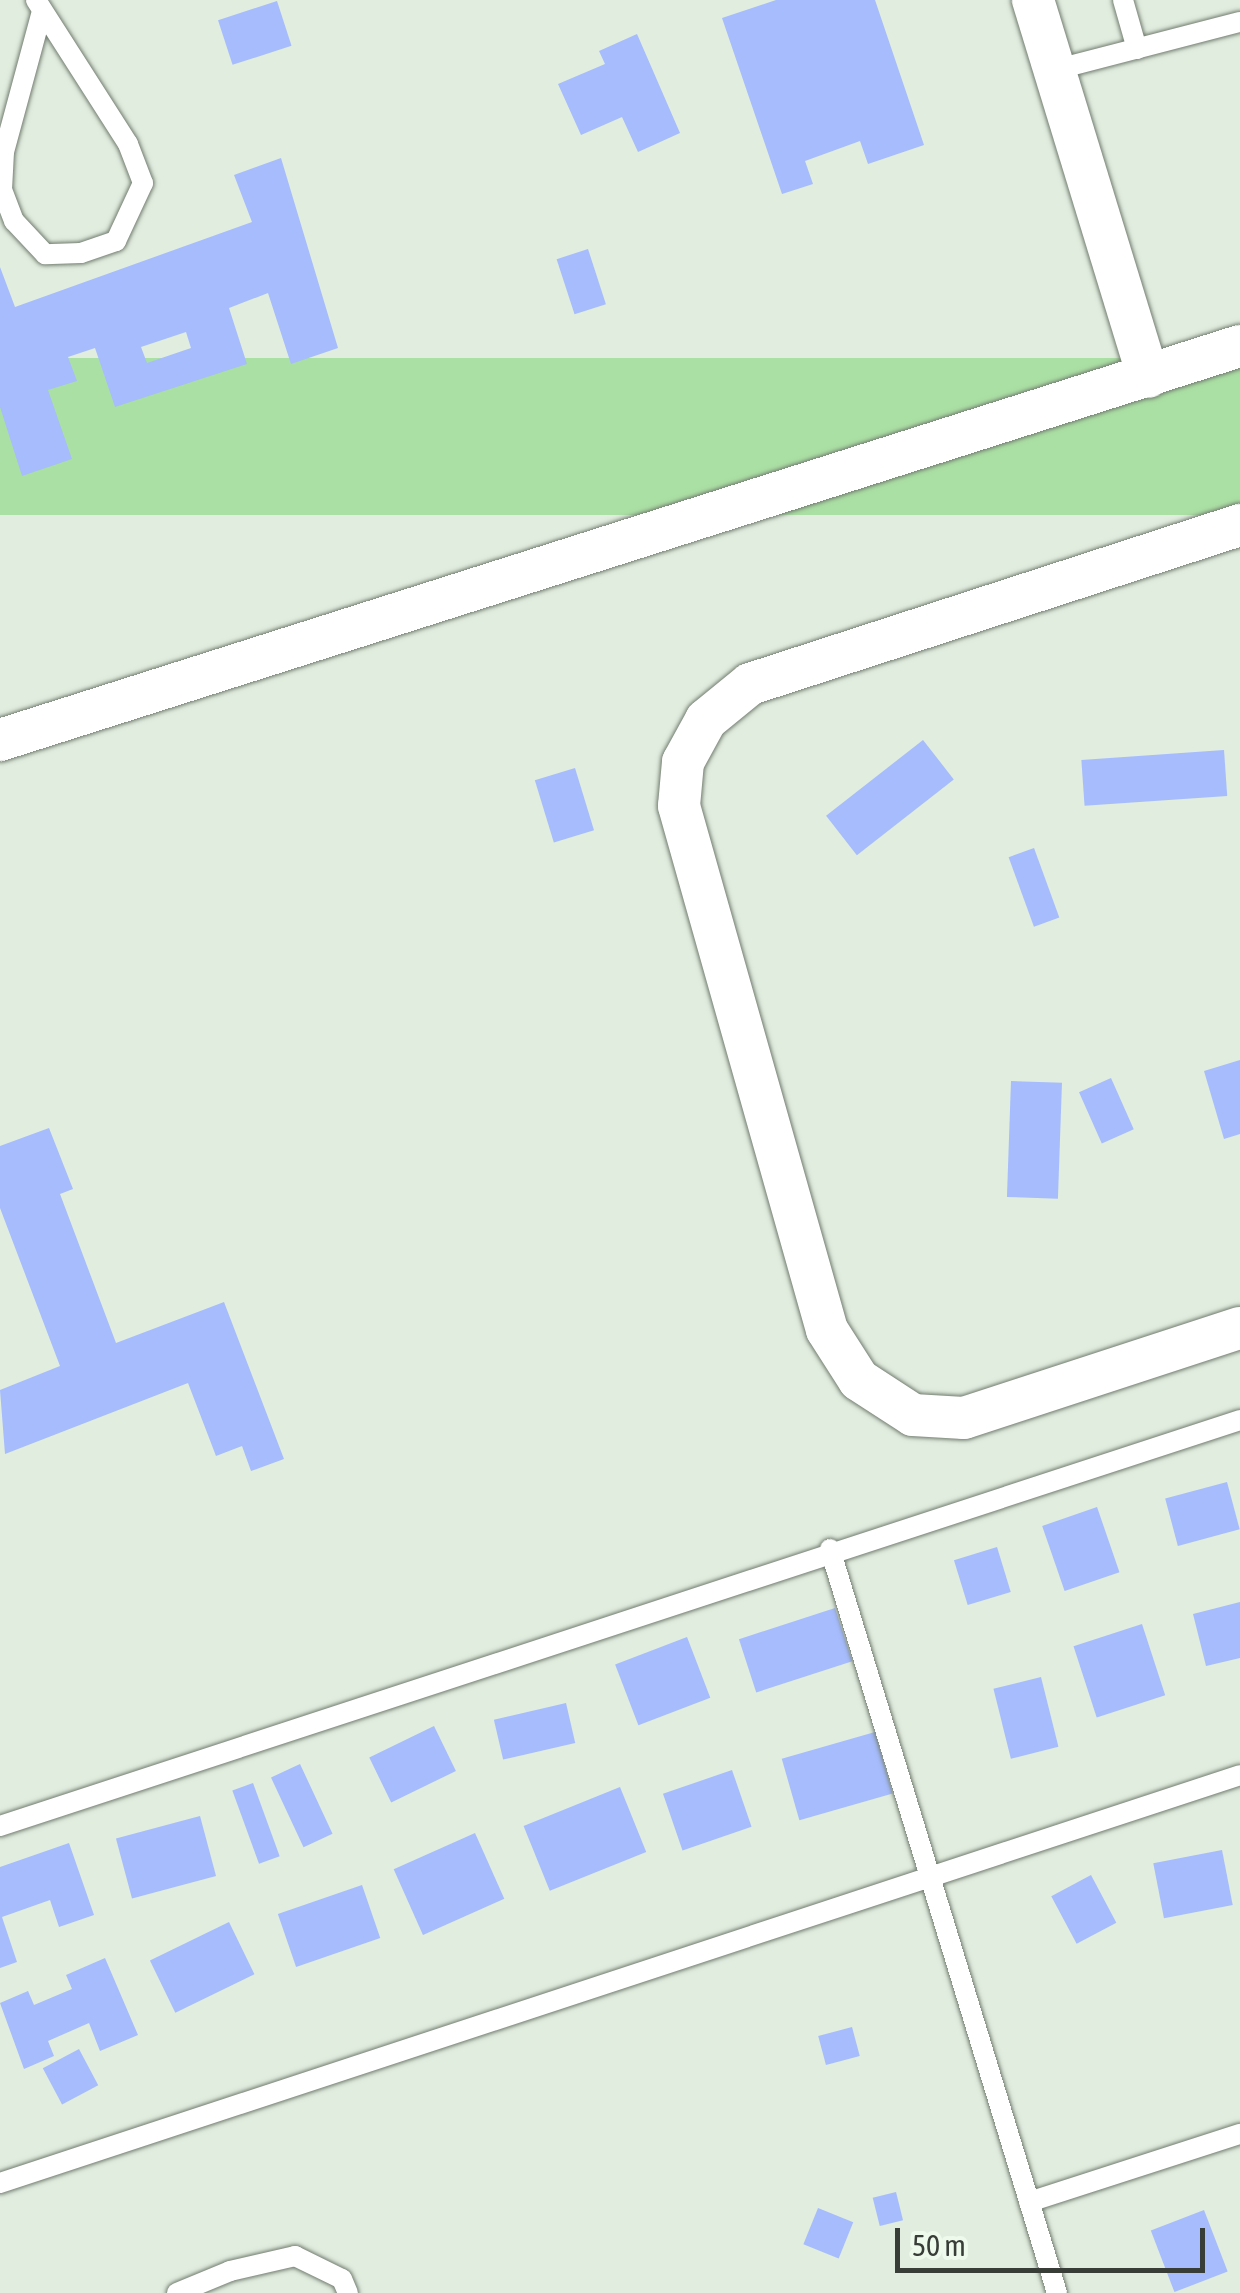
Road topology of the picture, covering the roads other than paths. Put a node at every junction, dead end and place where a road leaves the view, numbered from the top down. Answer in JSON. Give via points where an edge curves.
{"nodes":[{"id":1,"x":1032,"y":0,"type":"edge"},
{"id":2,"x":1122,"y":0,"type":"edge"},
{"id":3,"x":39,"y":7,"type":"edge"},
{"id":4,"x":1240,"y":22,"type":"edge"},
{"id":5,"x":1138,"y":50,"type":"junction"},
{"id":6,"x":1054,"y":70,"type":"junction"},
{"id":7,"x":1240,"y":346,"type":"edge"},
{"id":8,"x":1148,"y":376,"type":"junction"},
{"id":9,"x":1240,"y":525,"type":"edge"},
{"id":10,"x":0,"y":740,"type":"edge"},
{"id":11,"x":1240,"y":1328,"type":"edge"},
{"id":12,"x":1240,"y":1420,"type":"edge"},
{"id":13,"x":830,"y":1549,"type":"junction"},
{"id":14,"x":1240,"y":1776,"type":"edge"},
{"id":15,"x":0,"y":1826,"type":"edge"},
{"id":16,"x":927,"y":1876,"type":"junction"},
{"id":17,"x":1240,"y":2134,"type":"edge"},
{"id":18,"x":0,"y":2183,"type":"edge"},
{"id":19,"x":1029,"y":2202,"type":"junction"},
{"id":20,"x":177,"y":2293,"type":"edge"},
{"id":21,"x":348,"y":2293,"type":"edge"},
{"id":22,"x":1057,"y":2293,"type":"edge"}],
"edges":[{"from":1,"to":6,"type":"street"},
{"from":2,"to":5,"type":"lane"},
{"from":3,"to":3,"type":"lane","via":[[128,144],[143,183],[116,241],[80,253],[45,254],[14,221],[2,190],[4,152]]},
{"from":4,"to":5,"type":"lane"},
{"from":5,"to":6,"type":"lane"},
{"from":6,"to":8,"type":"street"},
{"from":7,"to":8,"type":"street"},
{"from":8,"to":10,"type":"street"},
{"from":9,"to":11,"type":"street","via":[[750,684],[706,720],[683,762],[679,806],[827,1330],[858,1380],[913,1414],[964,1418]]},
{"from":12,"to":13,"type":"lane"},
{"from":13,"to":15,"type":"lane"},
{"from":13,"to":16,"type":"lane"},
{"from":14,"to":16,"type":"lane"},
{"from":16,"to":18,"type":"lane"},
{"from":16,"to":19,"type":"lane"},
{"from":17,"to":19,"type":"lane"},
{"from":19,"to":22,"type":"lane"},
{"from":20,"to":21,"type":"lane","via":[[295,2256],[342,2280]]}]}
